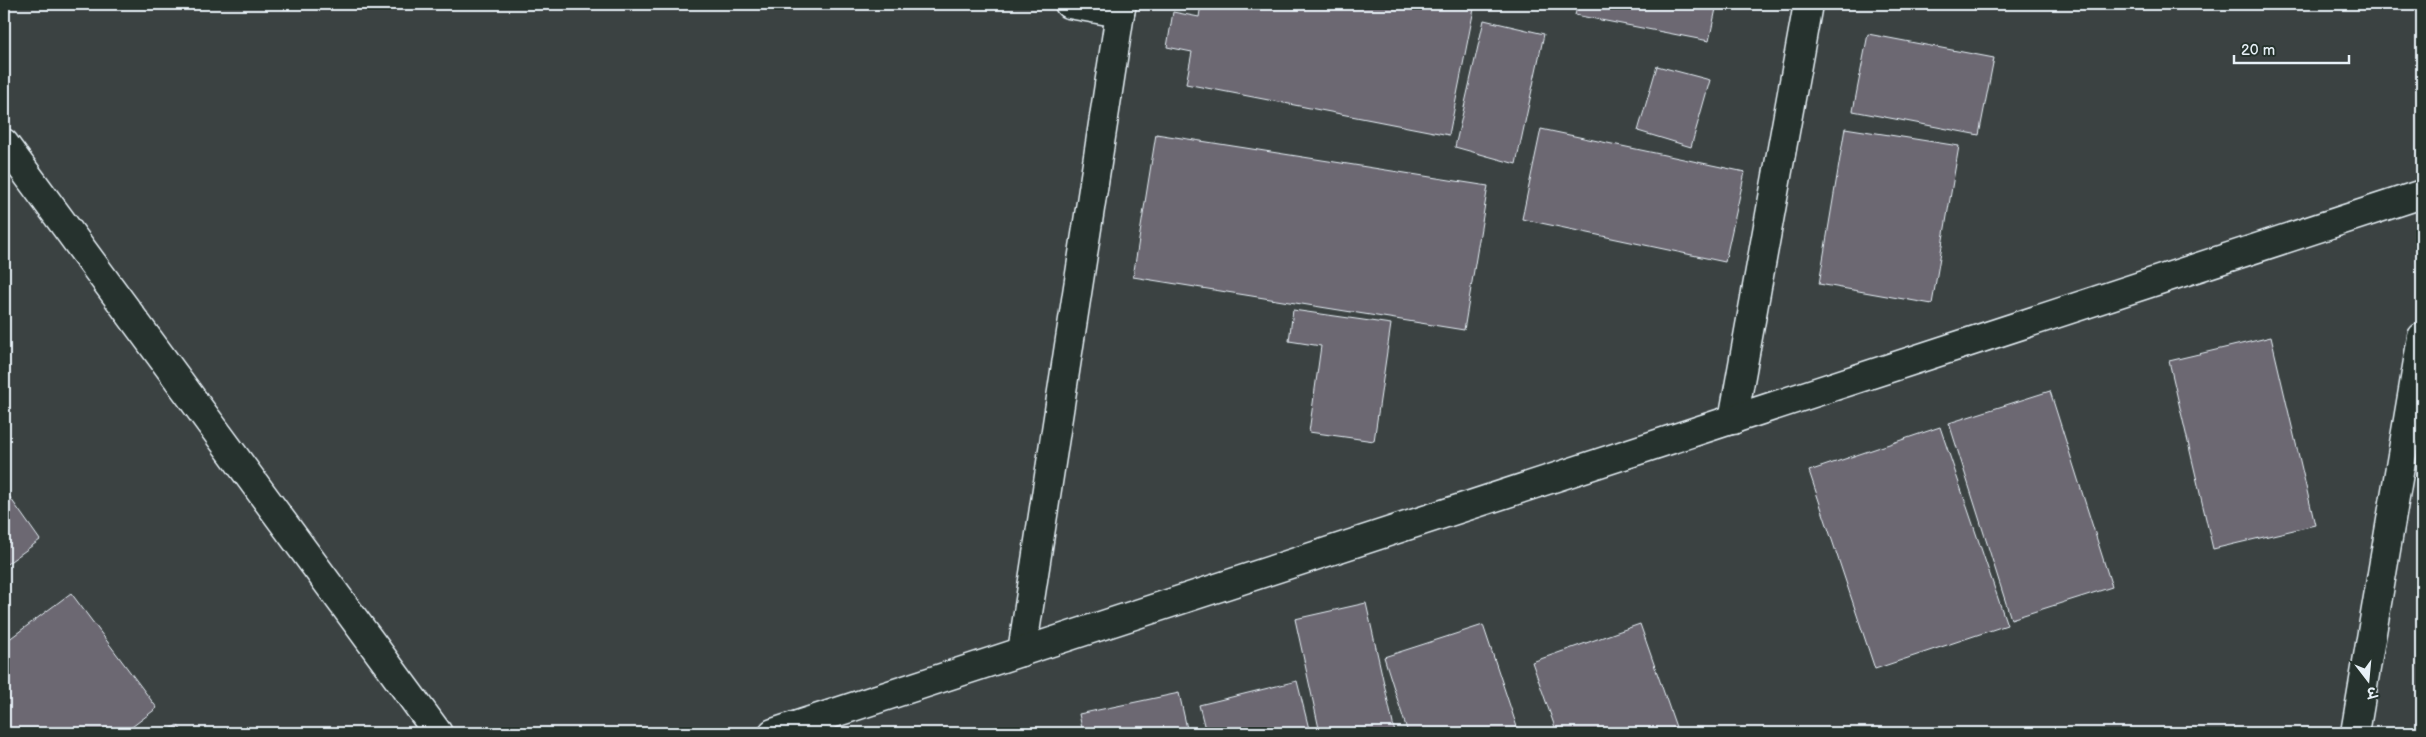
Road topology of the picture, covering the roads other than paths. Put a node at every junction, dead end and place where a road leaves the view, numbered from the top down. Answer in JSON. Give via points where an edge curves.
{"nodes":[{"id":1,"x":1069,"y":4,"type":"edge"},
{"id":2,"x":1808,"y":4,"type":"edge"},
{"id":3,"x":1121,"y":8,"type":"edge"},
{"id":4,"x":4,"y":143,"type":"edge"},
{"id":5,"x":2422,"y":194,"type":"edge"},
{"id":6,"x":2422,"y":337,"type":"edge"},
{"id":7,"x":1733,"y":420,"type":"junction"},
{"id":8,"x":1022,"y":652,"type":"junction"},
{"id":9,"x":438,"y":733,"type":"edge"},
{"id":10,"x":773,"y":733,"type":"edge"},
{"id":11,"x":2355,"y":733,"type":"edge"}],
"edges":[{"from":1,"to":3,"type":"lane"},
{"from":2,"to":7,"type":"lane"},
{"from":3,"to":8,"type":"lane"},
{"from":4,"to":9,"type":"lane"},
{"from":5,"to":7,"type":"lane"},
{"from":6,"to":11,"type":"lane"},
{"from":7,"to":8,"type":"lane"},
{"from":8,"to":10,"type":"lane"}]}
